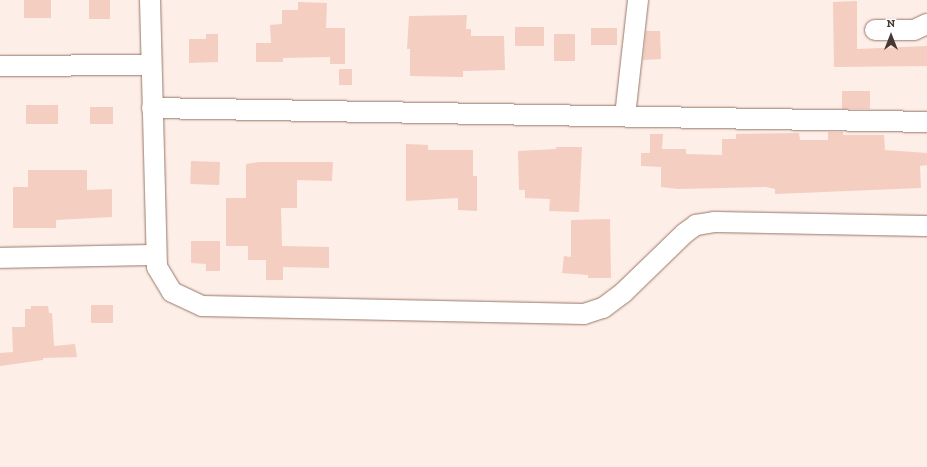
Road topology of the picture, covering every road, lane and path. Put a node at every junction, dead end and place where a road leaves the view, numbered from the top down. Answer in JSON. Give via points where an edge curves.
{"nodes":[{"id":1,"x":150,"y":0,"type":"edge"},
{"id":2,"x":638,"y":0,"type":"edge"},
{"id":3,"x":927,"y":24,"type":"edge"},
{"id":4,"x":875,"y":30,"type":"dead end"},
{"id":5,"x":151,"y":65,"type":"junction"},
{"id":6,"x":0,"y":66,"type":"edge"},
{"id":7,"x":152,"y":108,"type":"junction"},
{"id":8,"x":625,"y":116,"type":"junction"},
{"id":9,"x":927,"y":122,"type":"edge"},
{"id":10,"x":927,"y":226,"type":"edge"},
{"id":11,"x":155,"y":255,"type":"junction"},
{"id":12,"x":0,"y":258,"type":"edge"}],
"edges":[{"from":1,"to":5,"type":"street"},
{"from":2,"to":8,"type":"street"},
{"from":3,"to":4,"type":"street","via":[[914,30]]},
{"from":5,"to":6,"type":"street"},
{"from":5,"to":7,"type":"street"},
{"from":7,"to":8,"type":"street"},
{"from":7,"to":11,"type":"street"},
{"from":8,"to":9,"type":"street"},
{"from":10,"to":11,"type":"street","via":[[714,222],[696,225],[685,232],[623,294],[603,308],[584,314],[202,306],[172,292],[157,267]]},
{"from":11,"to":12,"type":"street"}]}
